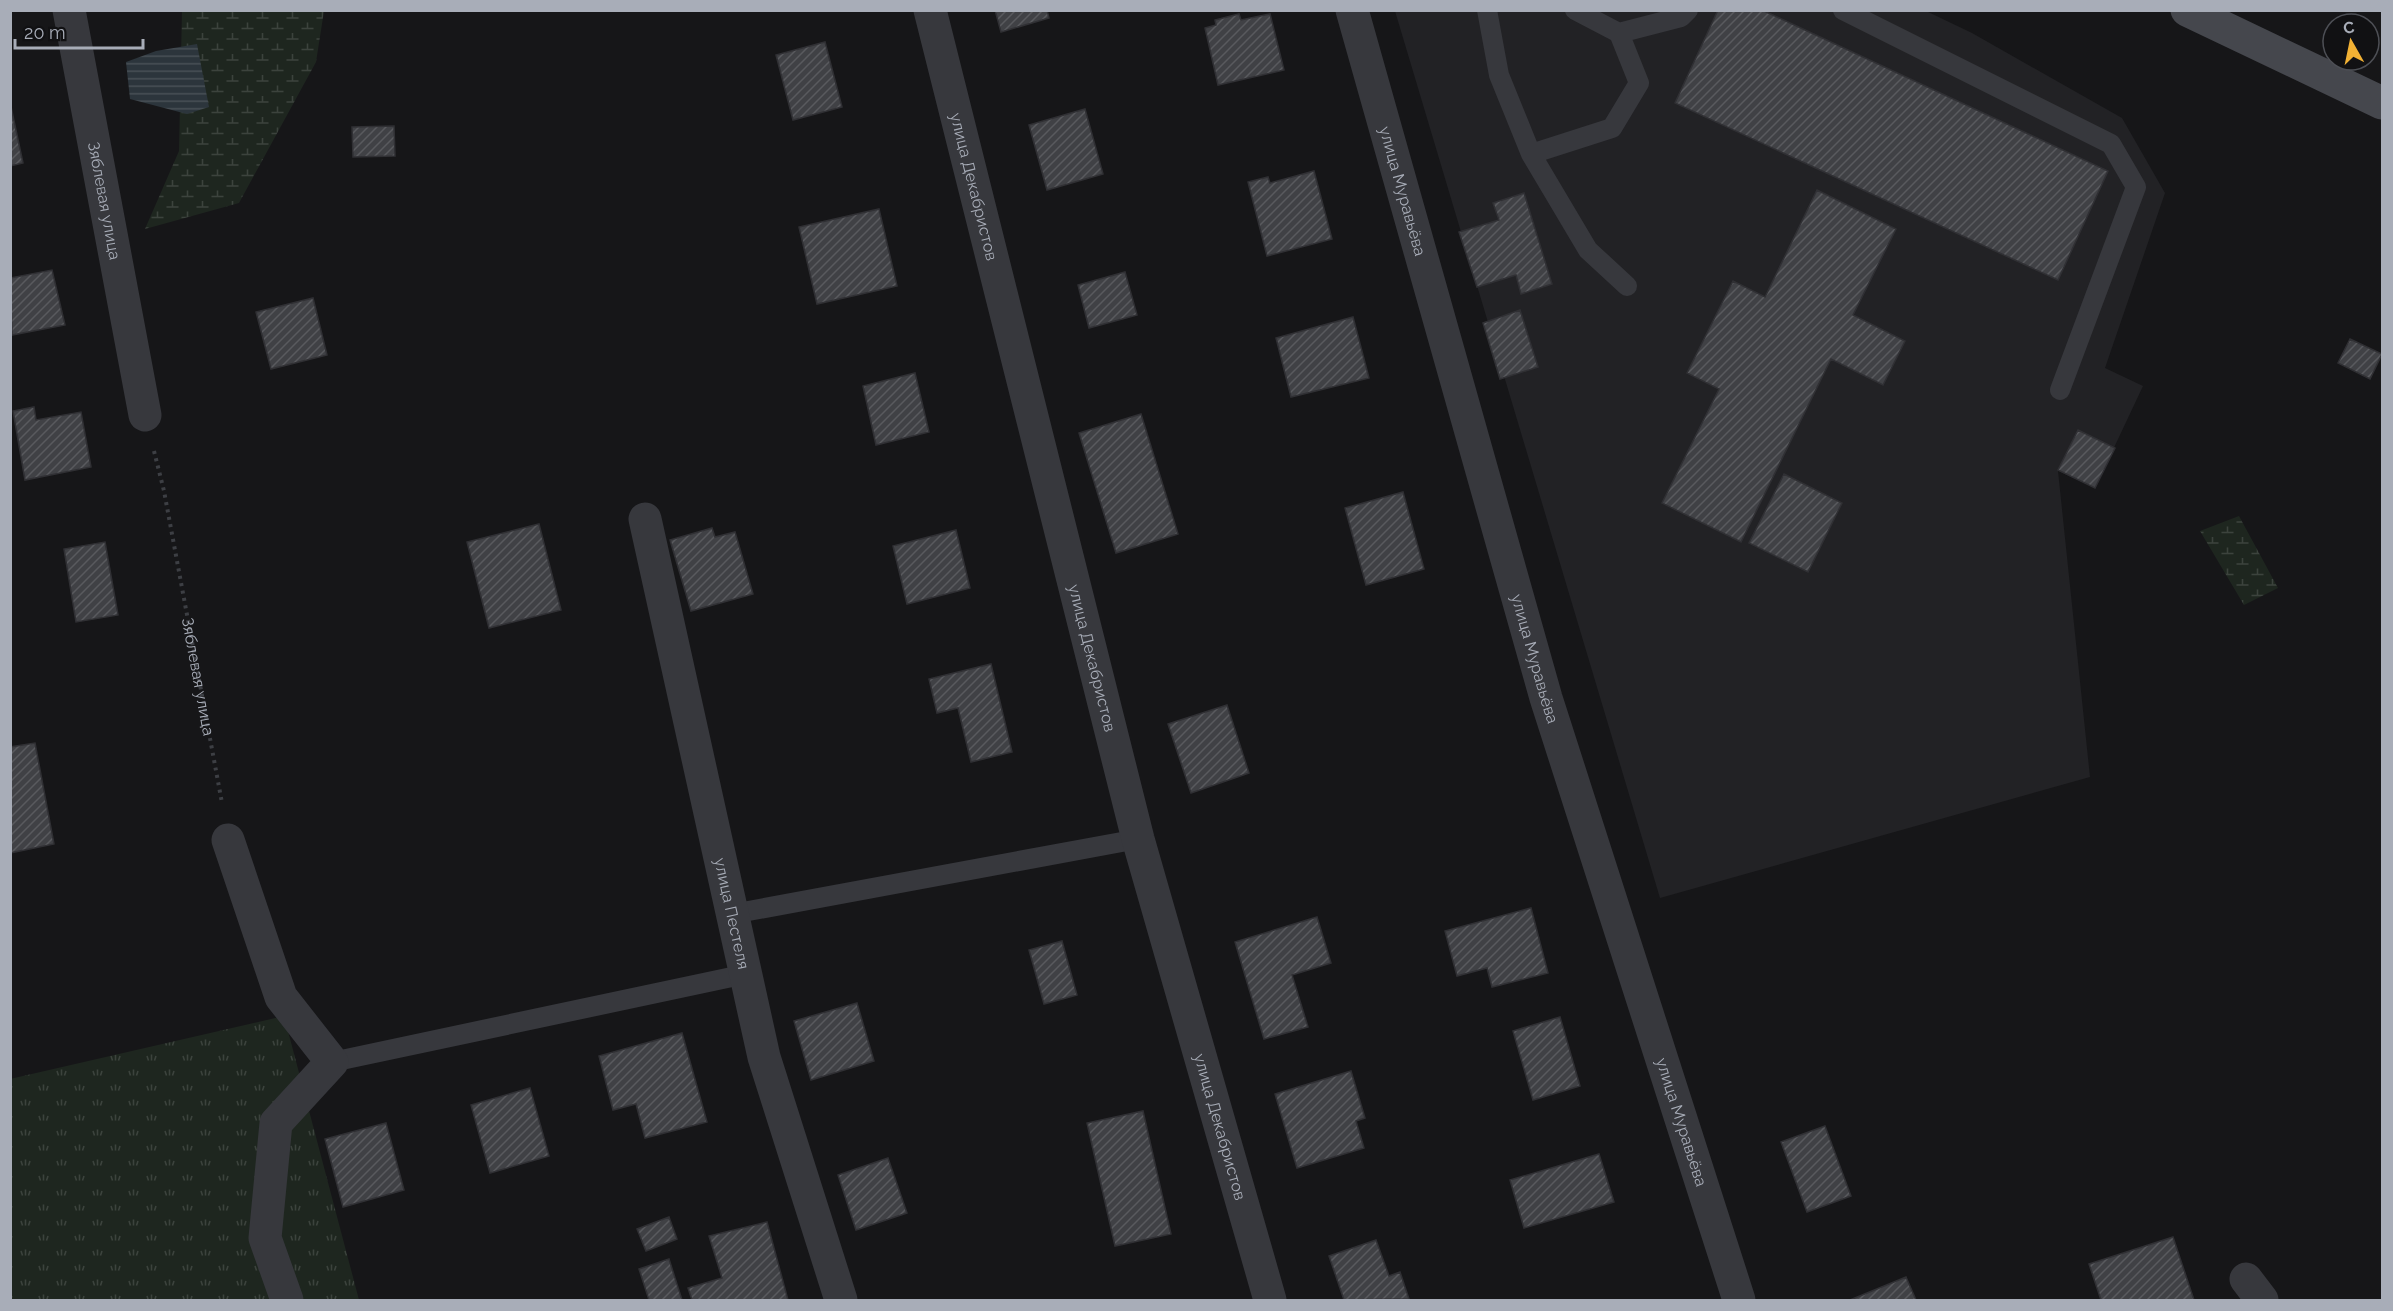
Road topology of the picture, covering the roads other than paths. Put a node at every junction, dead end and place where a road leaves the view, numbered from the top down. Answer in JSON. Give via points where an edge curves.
{"nodes":[{"id":1,"x":69,"y":10,"type":"edge"},
{"id":2,"x":930,"y":10,"type":"edge"},
{"id":3,"x":1352,"y":10,"type":"edge"},
{"id":4,"x":1487,"y":10,"type":"edge"},
{"id":5,"x":1575,"y":10,"type":"edge"},
{"id":6,"x":1688,"y":10,"type":"edge"},
{"id":7,"x":1843,"y":10,"type":"edge"},
{"id":8,"x":2187,"y":10,"type":"edge"},
{"id":9,"x":1619,"y":33,"type":"junction"},
{"id":10,"x":2382,"y":103,"type":"edge"},
{"id":11,"x":1531,"y":154,"type":"junction"},
{"id":12,"x":1627,"y":286,"type":"dead end"},
{"id":13,"x":2060,"y":390,"type":"dead end"},
{"id":14,"x":145,"y":415,"type":"road end"},
{"id":15,"x":645,"y":519,"type":"dead end"},
{"id":16,"x":1138,"y":839,"type":"junction"},
{"id":17,"x":228,"y":840,"type":"road end"},
{"id":18,"x":732,"y":914,"type":"junction"},
{"id":19,"x":746,"y":974,"type":"junction"},
{"id":20,"x":332,"y":1062,"type":"junction"},
{"id":21,"x":287,"y":1300,"type":"edge"},
{"id":22,"x":841,"y":1300,"type":"edge"},
{"id":23,"x":1270,"y":1300,"type":"edge"},
{"id":24,"x":1739,"y":1300,"type":"edge"}],
"edges":[{"from":1,"to":14,"type":"street","name":"Зяблевая улица"},
{"from":2,"to":16,"type":"street","name":"улица Декабристов"},
{"from":3,"to":24,"type":"street","name":"улица Муравьёва","via":[[1546,698]]},
{"from":4,"to":11,"type":"lane","via":[[1499,75]]},
{"from":5,"to":9,"type":"lane"},
{"from":6,"to":9,"type":"lane","via":[[1681,17]]},
{"from":7,"to":13,"type":"lane","via":[[2111,144],[2136,187]]},
{"from":8,"to":10,"type":"main road"},
{"from":9,"to":11,"type":"lane","via":[[1639,83],[1612,128]]},
{"from":11,"to":12,"type":"lane","via":[[1588,250]]},
{"from":15,"to":18,"type":"street","name":"улица Пестеля"},
{"from":16,"to":18,"type":"lane"},
{"from":16,"to":23,"type":"street","name":"улица Декабристов"},
{"from":17,"to":20,"type":"street","via":[[281,998]]},
{"from":18,"to":19,"type":"street","name":"улица Пестеля"},
{"from":19,"to":20,"type":"lane"},
{"from":19,"to":22,"type":"street","name":"улица Пестеля","via":[[764,1057]]},
{"from":20,"to":21,"type":"street","via":[[276,1123],[265,1238]]}]}
